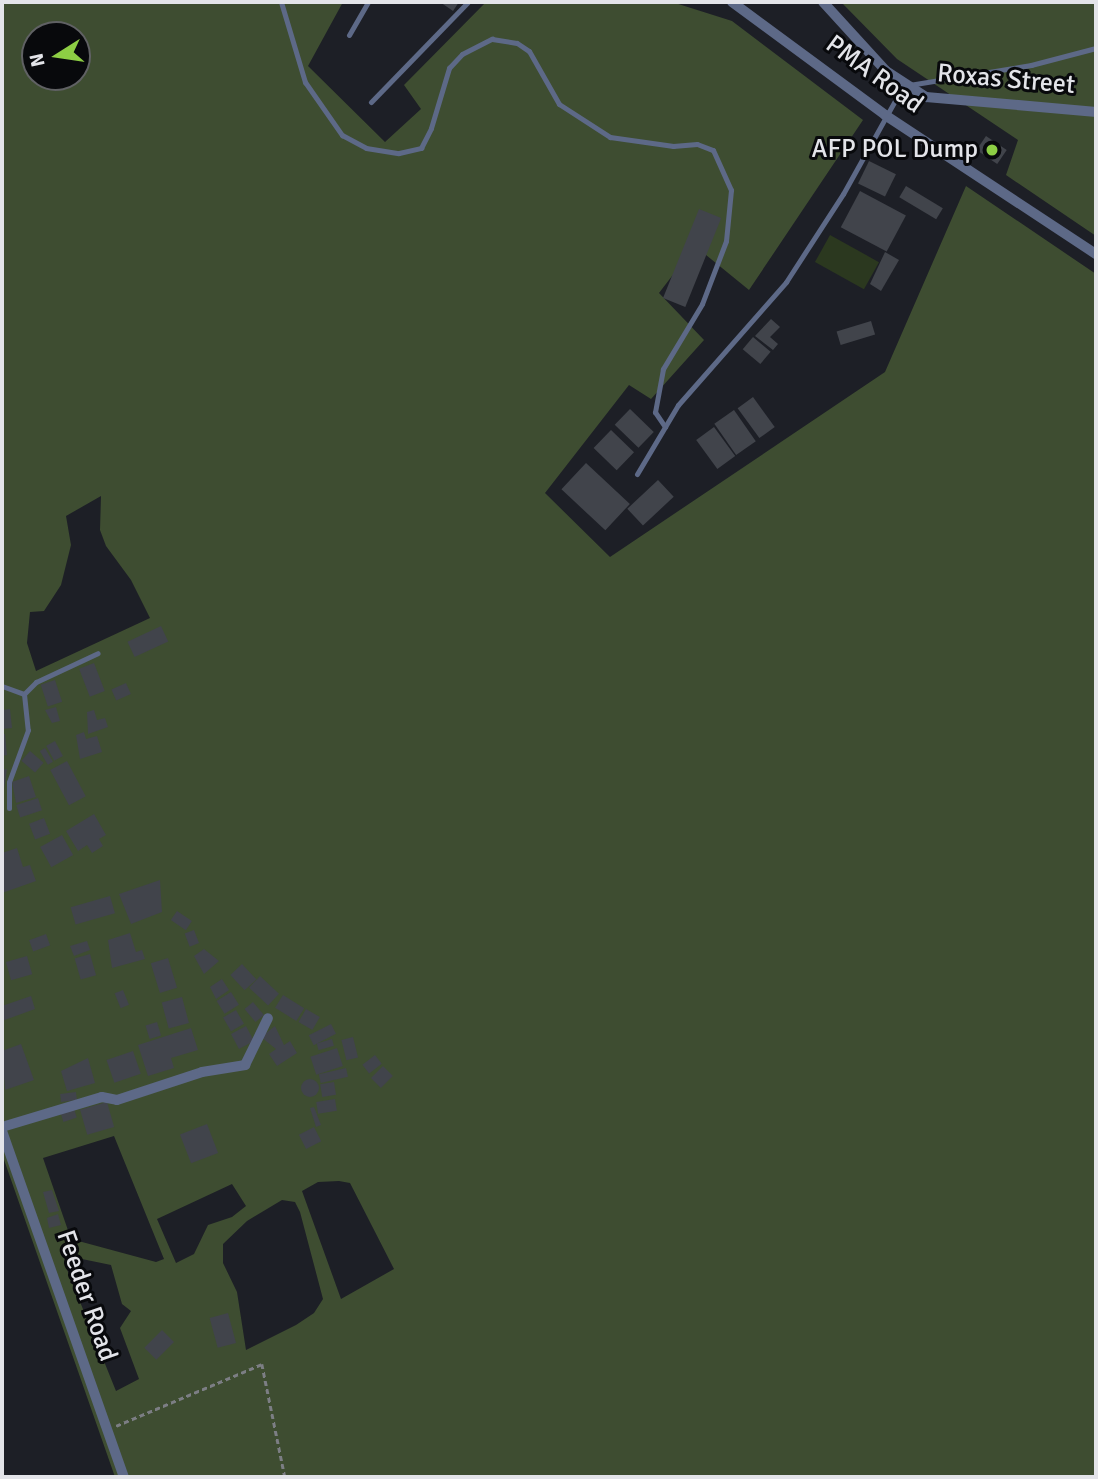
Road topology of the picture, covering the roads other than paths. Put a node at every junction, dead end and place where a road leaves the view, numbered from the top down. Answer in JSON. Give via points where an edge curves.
{"nodes":[{"id":1,"x":281,"y":2,"type":"edge"},
{"id":2,"x":368,"y":2,"type":"edge"},
{"id":3,"x":468,"y":2,"type":"edge"},
{"id":4,"x":733,"y":2,"type":"edge"},
{"id":5,"x":823,"y":2,"type":"edge"},
{"id":6,"x":349,"y":35,"type":"dead end"},
{"id":7,"x":1096,"y":48,"type":"edge"},
{"id":8,"x":904,"y":86,"type":"junction"},
{"id":9,"x":371,"y":102,"type":"dead end"},
{"id":10,"x":1096,"y":112,"type":"edge"},
{"id":11,"x":885,"y":115,"type":"junction"},
{"id":12,"x":1096,"y":254,"type":"edge"},
{"id":13,"x":665,"y":427,"type":"junction"},
{"id":14,"x":637,"y":474,"type":"dead end"},
{"id":15,"x":98,"y":653,"type":"dead end"},
{"id":16,"x":2,"y":687,"type":"edge"},
{"id":17,"x":23,"y":694,"type":"junction"},
{"id":18,"x":9,"y":808,"type":"dead end"},
{"id":19,"x":268,"y":1018,"type":"dead end"},
{"id":20,"x":2,"y":1129,"type":"edge"},
{"id":21,"x":124,"y":1477,"type":"edge"}],
"edges":[{"from":1,"to":13,"type":"lane","via":[[310,91],[342,135],[366,148],[399,153],[421,148],[449,68],[462,54],[492,39],[517,43],[529,51],[559,104],[610,137],[673,146],[697,144],[713,150],[732,190],[726,241],[702,304],[663,369],[655,412]]},
{"from":2,"to":6,"type":"lane"},
{"from":3,"to":9,"type":"lane"},
{"from":4,"to":11,"type":"street","name":"PMA Road"},
{"from":5,"to":8,"type":"street","name":"Roxas Street"},
{"from":7,"to":8,"type":"lane","via":[[1031,65]]},
{"from":8,"to":10,"type":"street","name":"Roxas Street","via":[[926,97]]},
{"from":8,"to":11,"type":"lane"},
{"from":11,"to":12,"type":"street","name":"PMA Road"},
{"from":11,"to":13,"type":"lane","via":[[843,194],[786,282],[678,405]]},
{"from":13,"to":14,"type":"lane"},
{"from":15,"to":17,"type":"lane","via":[[36,682]]},
{"from":16,"to":17,"type":"lane"},
{"from":17,"to":18,"type":"lane","via":[[28,730],[9,782]]},
{"from":19,"to":20,"type":"street","via":[[245,1065],[202,1072],[117,1100],[102,1097]]},
{"from":20,"to":21,"type":"street","name":"Feeder Road"}]}
